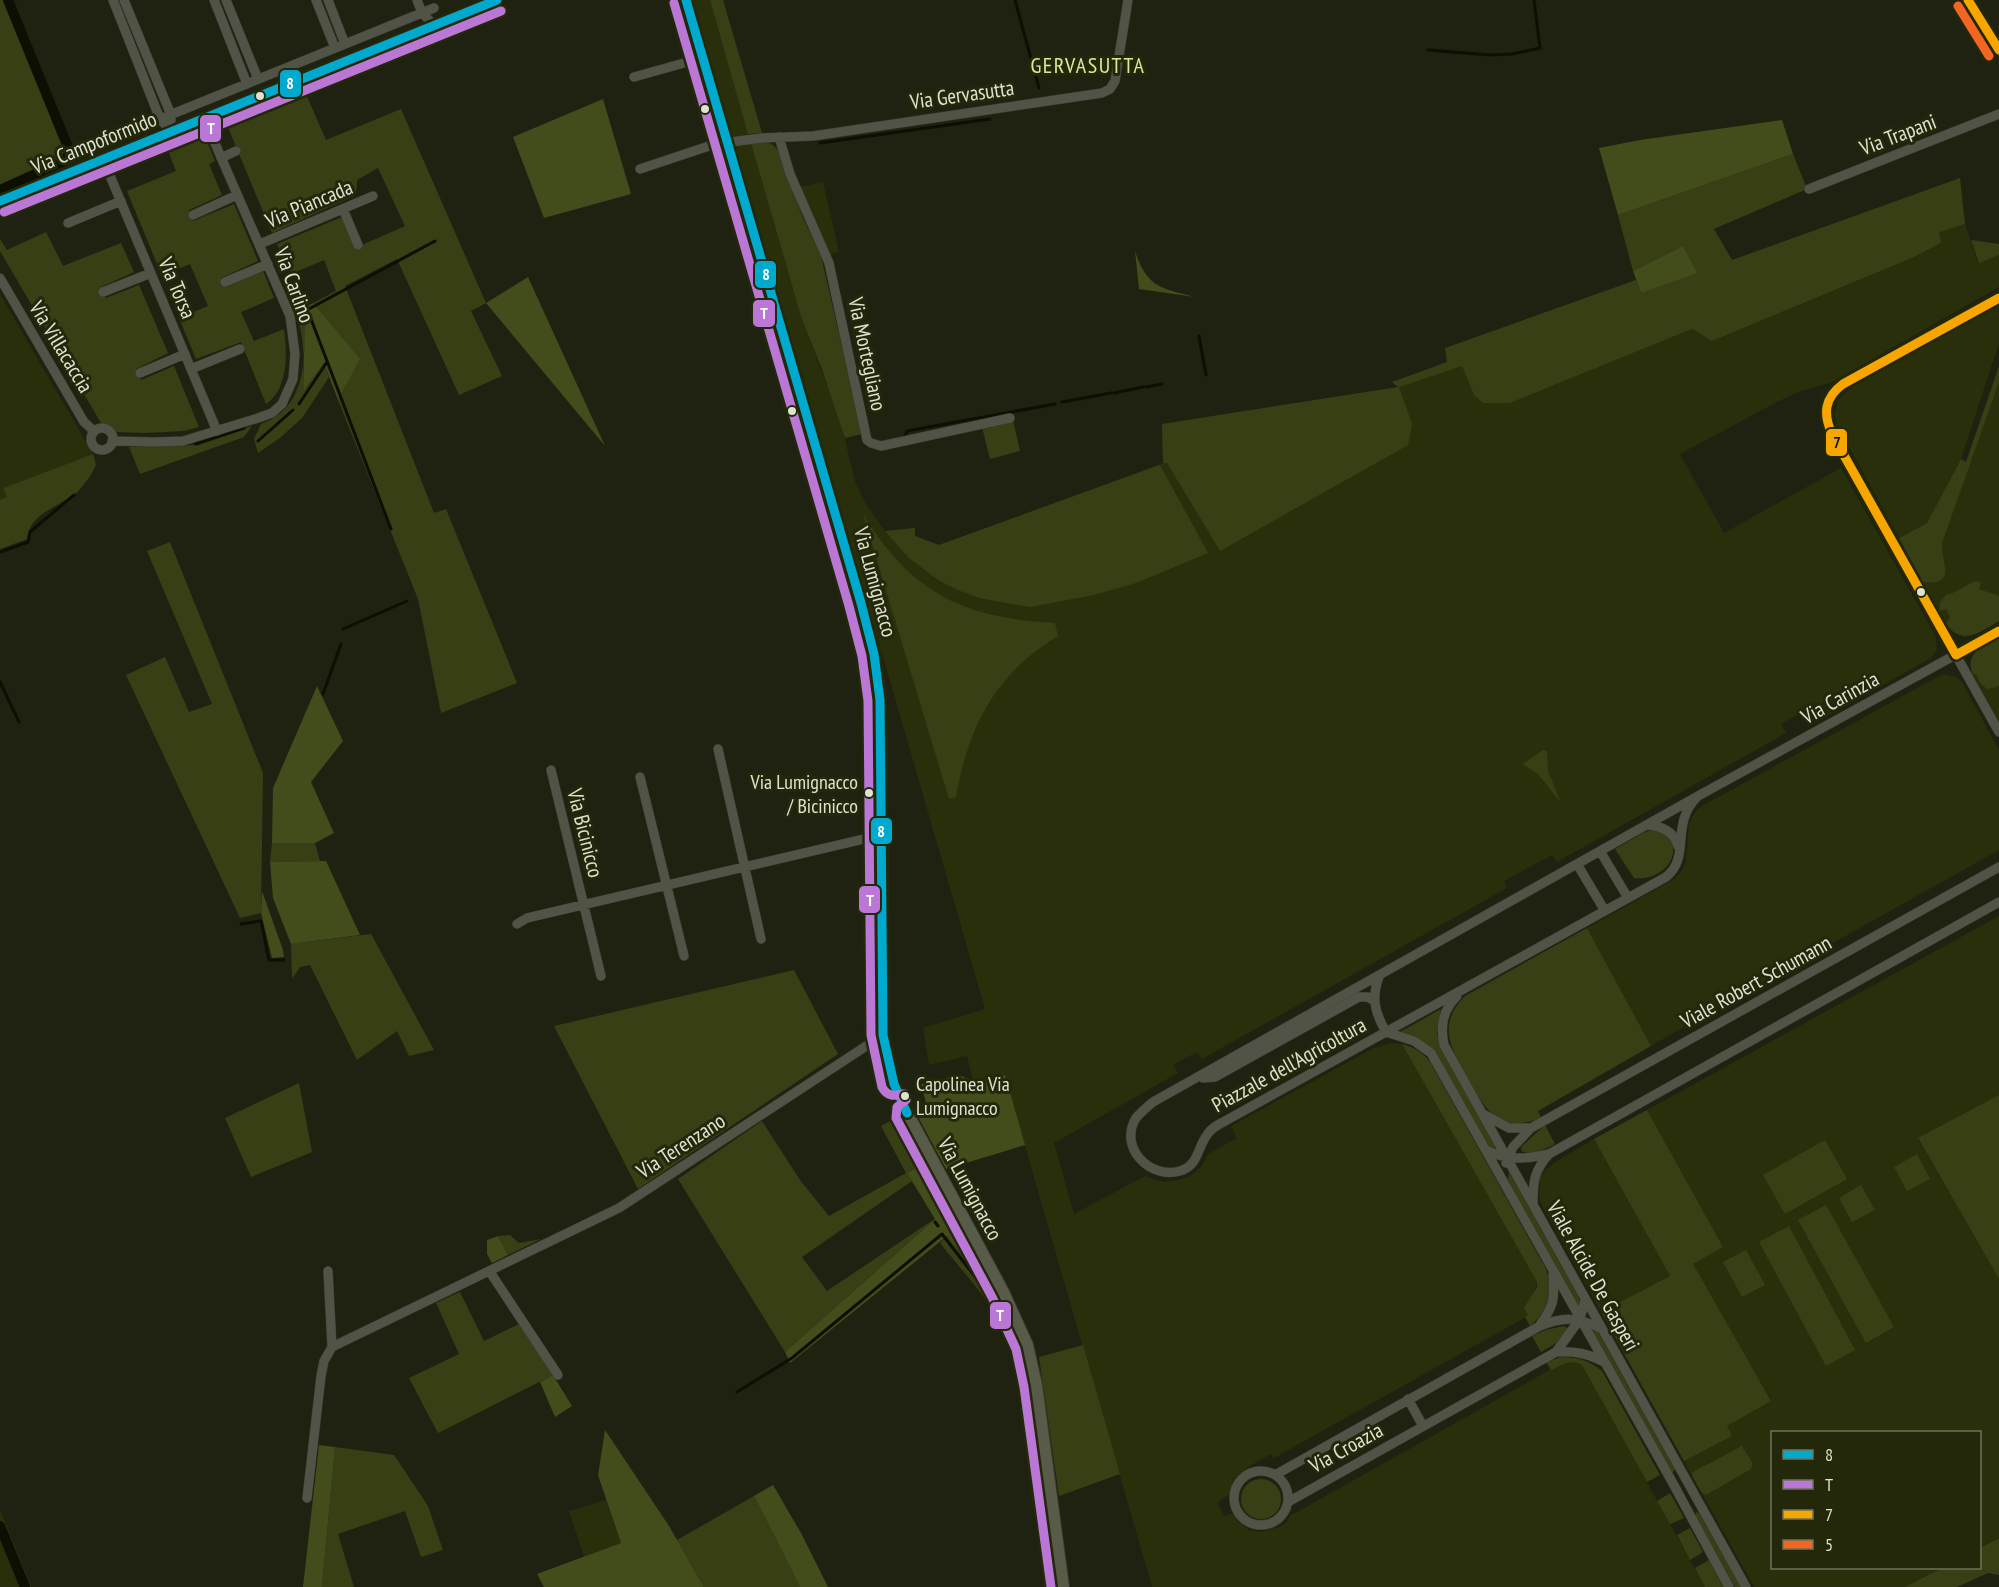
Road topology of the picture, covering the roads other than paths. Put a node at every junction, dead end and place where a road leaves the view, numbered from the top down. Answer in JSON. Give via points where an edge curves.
{"nodes":[{"id":1,"x":113,"y":0,"type":"edge"},
{"id":2,"x":124,"y":0,"type":"edge"},
{"id":3,"x":214,"y":0,"type":"edge"},
{"id":4,"x":226,"y":0,"type":"edge"},
{"id":5,"x":316,"y":0,"type":"edge"},
{"id":6,"x":328,"y":0,"type":"edge"},
{"id":7,"x":417,"y":0,"type":"edge"},
{"id":8,"x":497,"y":0,"type":"edge"},
{"id":9,"x":686,"y":0,"type":"edge"},
{"id":10,"x":1128,"y":0,"type":"edge"},
{"id":11,"x":1968,"y":0,"type":"edge"},
{"id":12,"x":432,"y":4,"type":"edge"},
{"id":13,"x":422,"y":13,"type":"junction"},
{"id":14,"x":434,"y":25,"type":"junction"},
{"id":15,"x":345,"y":44,"type":"junction"},
{"id":16,"x":335,"y":48,"type":"junction"},
{"id":17,"x":1999,"y":50,"type":"edge"},
{"id":18,"x":702,"y":58,"type":"junction"},
{"id":19,"x":634,"y":78,"type":"dead end"},
{"id":20,"x":258,"y":79,"type":"junction"},
{"id":21,"x":247,"y":84,"type":"junction"},
{"id":22,"x":171,"y":114,"type":"junction"},
{"id":23,"x":1999,"y":114,"type":"edge"},
{"id":24,"x":204,"y":118,"type":"junction"},
{"id":25,"x":160,"y":119,"type":"junction"},
{"id":26,"x":171,"y":131,"type":"junction"},
{"id":27,"x":779,"y":137,"type":"junction"},
{"id":28,"x":727,"y":142,"type":"junction"},
{"id":29,"x":236,"y":151,"type":"dead end"},
{"id":30,"x":221,"y":158,"type":"junction"},
{"id":31,"x":103,"y":159,"type":"junction"},
{"id":32,"x":640,"y":169,"type":"dead end"},
{"id":33,"x":1809,"y":189,"type":"dead end"},
{"id":34,"x":237,"y":195,"type":"junction"},
{"id":35,"x":373,"y":196,"type":"dead end"},
{"id":36,"x":0,"y":201,"type":"edge"},
{"id":37,"x":121,"y":201,"type":"junction"},
{"id":38,"x":343,"y":209,"type":"junction"},
{"id":39,"x":193,"y":215,"type":"dead end"},
{"id":40,"x":68,"y":223,"type":"dead end"},
{"id":41,"x":260,"y":244,"type":"junction"},
{"id":42,"x":357,"y":245,"type":"dead end"},
{"id":43,"x":268,"y":264,"type":"junction"},
{"id":44,"x":151,"y":273,"type":"junction"},
{"id":45,"x":0,"y":278,"type":"edge"},
{"id":46,"x":225,"y":282,"type":"dead end"},
{"id":47,"x":103,"y":292,"type":"dead end"},
{"id":48,"x":1999,"y":298,"type":"edge"},
{"id":49,"x":240,"y":349,"type":"dead end"},
{"id":50,"x":185,"y":354,"type":"junction"},
{"id":51,"x":191,"y":369,"type":"junction"},
{"id":52,"x":141,"y":373,"type":"dead end"},
{"id":53,"x":1011,"y":418,"type":"dead end"},
{"id":54,"x":94,"y":431,"type":"junction"},
{"id":55,"x":217,"y":431,"type":"junction"},
{"id":56,"x":112,"y":441,"type":"junction"},
{"id":57,"x":1999,"y":631,"type":"edge"},
{"id":58,"x":1956,"y":655,"type":"junction"},
{"id":59,"x":1999,"y":732,"type":"edge"},
{"id":60,"x":718,"y":748,"type":"dead end"},
{"id":61,"x":551,"y":770,"type":"dead end"},
{"id":62,"x":640,"y":777,"type":"dead end"},
{"id":63,"x":1698,"y":796,"type":"junction"},
{"id":64,"x":1647,"y":825,"type":"junction"},
{"id":65,"x":881,"y":835,"type":"junction"},
{"id":66,"x":1600,"y":851,"type":"junction"},
{"id":67,"x":1680,"y":854,"type":"junction"},
{"id":68,"x":1577,"y":864,"type":"junction"},
{"id":69,"x":744,"y":866,"type":"junction"},
{"id":70,"x":1999,"y":867,"type":"edge"},
{"id":71,"x":666,"y":885,"type":"junction"},
{"id":72,"x":1628,"y":898,"type":"junction"},
{"id":73,"x":1999,"y":902,"type":"edge"},
{"id":74,"x":584,"y":905,"type":"junction"},
{"id":75,"x":1605,"y":911,"type":"junction"},
{"id":76,"x":517,"y":924,"type":"dead end"},
{"id":77,"x":761,"y":939,"type":"dead end"},
{"id":78,"x":684,"y":956,"type":"dead end"},
{"id":79,"x":601,"y":976,"type":"dead end"},
{"id":80,"x":1379,"y":976,"type":"junction"},
{"id":81,"x":1470,"y":985,"type":"junction"},
{"id":82,"x":1374,"y":1001,"type":"junction"},
{"id":83,"x":1386,"y":1032,"type":"junction"},
{"id":84,"x":883,"y":1035,"type":"junction"},
{"id":85,"x":1197,"y":1078,"type":"junction"},
{"id":86,"x":1480,"y":1112,"type":"junction"},
{"id":87,"x":1531,"y":1128,"type":"junction"},
{"id":88,"x":1486,"y":1150,"type":"junction"},
{"id":89,"x":1549,"y":1154,"type":"junction"},
{"id":90,"x":1507,"y":1158,"type":"junction"},
{"id":91,"x":1504,"y":1181,"type":"junction"},
{"id":92,"x":1533,"y":1206,"type":"junction"},
{"id":93,"x":1552,"y":1268,"type":"junction"},
{"id":94,"x":328,"y":1271,"type":"dead end"},
{"id":95,"x":489,"y":1272,"type":"junction"},
{"id":96,"x":1585,"y":1299,"type":"junction"},
{"id":97,"x":1580,"y":1319,"type":"junction"},
{"id":98,"x":1538,"y":1327,"type":"junction"},
{"id":99,"x":1602,"y":1329,"type":"junction"},
{"id":100,"x":332,"y":1347,"type":"junction"},
{"id":101,"x":1556,"y":1352,"type":"junction"},
{"id":102,"x":1604,"y":1362,"type":"junction"},
{"id":103,"x":558,"y":1375,"type":"dead end"},
{"id":104,"x":1407,"y":1399,"type":"junction"},
{"id":105,"x":1423,"y":1426,"type":"junction"},
{"id":106,"x":1275,"y":1475,"type":"junction"},
{"id":107,"x":307,"y":1498,"type":"dead end"},
{"id":108,"x":1288,"y":1502,"type":"junction"},
{"id":109,"x":1063,"y":1587,"type":"edge"},
{"id":110,"x":1728,"y":1587,"type":"edge"},
{"id":111,"x":1746,"y":1587,"type":"edge"}],
"edges":[{"from":1,"to":25,"type":"street"},
{"from":2,"to":22,"type":"street"},
{"from":3,"to":21,"type":"street"},
{"from":4,"to":20,"type":"street"},
{"from":5,"to":16,"type":"street"},
{"from":6,"to":15,"type":"street"},
{"from":7,"to":13,"type":"street"},
{"from":8,"to":14,"type":"street","name":"Via Campoformido"},
{"from":9,"to":18,"type":"main road","name":"Via Lumignacco"},
{"from":10,"to":27,"type":"street","name":"Via Gervasutta","via":[[1115,81],[1102,93],[813,136]]},
{"from":11,"to":17,"type":"street"},
{"from":12,"to":13,"type":"street","name":"Via Campoformido"},
{"from":12,"to":14,"type":"street","name":"Via Campoformido"},
{"from":13,"to":14,"type":"street"},
{"from":13,"to":15,"type":"street","name":"Via Campoformido"},
{"from":14,"to":24,"type":"street","name":"Via Campoformido"},
{"from":15,"to":16,"type":"street","name":"Via Campoformido"},
{"from":16,"to":20,"type":"street","name":"Via Campoformido"},
{"from":18,"to":19,"type":"street"},
{"from":18,"to":28,"type":"main road","name":"Via Lumignacco"},
{"from":20,"to":21,"type":"street","name":"Via Campoformido"},
{"from":21,"to":22,"type":"street","name":"Via Campoformido"},
{"from":22,"to":25,"type":"street","name":"Via Campoformido"},
{"from":22,"to":26,"type":"street"},
{"from":23,"to":33,"type":"street","name":"Via Trapani"},
{"from":24,"to":26,"type":"street","name":"Via Campoformido"},
{"from":24,"to":30,"type":"street","name":"Via Carlino"},
{"from":25,"to":26,"type":"street"},
{"from":26,"to":31,"type":"street","name":"Via Campoformido"},
{"from":27,"to":28,"type":"street","name":"Via Gervasutta"},
{"from":27,"to":53,"type":"street","name":"Via Mortegliano","via":[[790,174],[829,263],[867,440],[881,446]]},
{"from":28,"to":32,"type":"street"},
{"from":28,"to":65,"type":"main road","name":"Via Lumignacco","via":[[874,654],[880,700]]},
{"from":29,"to":30,"type":"street"},
{"from":30,"to":34,"type":"street","name":"Via Carlino"},
{"from":31,"to":36,"type":"street","name":"Via Campoformido"},
{"from":31,"to":37,"type":"street","name":"Via Torsa"},
{"from":34,"to":39,"type":"street"},
{"from":34,"to":41,"type":"street","name":"Via Carlino"},
{"from":35,"to":38,"type":"street","name":"Via Piancada"},
{"from":37,"to":40,"type":"street"},
{"from":37,"to":44,"type":"street","name":"Via Torsa"},
{"from":38,"to":41,"type":"street","name":"Via Piancada"},
{"from":38,"to":42,"type":"street"},
{"from":41,"to":43,"type":"street","name":"Via Carlino"},
{"from":43,"to":46,"type":"street"},
{"from":43,"to":55,"type":"street","name":"Via Carlino","via":[[292,322],[293,379],[286,397],[272,413]]},
{"from":44,"to":47,"type":"street"},
{"from":44,"to":50,"type":"street","name":"Via Torsa"},
{"from":45,"to":54,"type":"street","name":"Via Villacaccia","via":[[84,422]]},
{"from":48,"to":58,"type":"street","via":[[1843,384],[1830,394],[1826,405],[1832,434]]},
{"from":49,"to":51,"type":"street"},
{"from":50,"to":51,"type":"street","name":"Via Torsa"},
{"from":50,"to":52,"type":"street"},
{"from":51,"to":55,"type":"street","name":"Via Torsa"},
{"from":54,"to":56,"type":"street","via":[[107,430]]},
{"from":54,"to":56,"type":"street","via":[[91,441],[97,449],[107,449]]},
{"from":55,"to":56,"type":"street","name":"Via Carlino","via":[[183,441]]},
{"from":57,"to":58,"type":"street","name":"Via Carinzia"},
{"from":58,"to":59,"type":"street"},
{"from":58,"to":63,"type":"street","name":"Via Carinzia"},
{"from":60,"to":69,"type":"street"},
{"from":61,"to":74,"type":"street","name":"Via Bicinicco"},
{"from":62,"to":71,"type":"street"},
{"from":63,"to":64,"type":"street","name":"Piazzale dell'Agricoltura"},
{"from":63,"to":67,"type":"street","via":[[1683,819]]},
{"from":64,"to":66,"type":"street","name":"Piazzale dell'Agricoltura"},
{"from":64,"to":67,"type":"street","via":[[1673,834]]},
{"from":65,"to":69,"type":"street","name":"Via Bicinicco"},
{"from":65,"to":84,"type":"main road","name":"Via Lumignacco"},
{"from":66,"to":68,"type":"street","name":"Piazzale dell'Agricoltura"},
{"from":66,"to":72,"type":"street"},
{"from":67,"to":72,"type":"street","name":"Piazzale dell'Agricoltura","via":[[1673,871]]},
{"from":68,"to":75,"type":"street"},
{"from":68,"to":80,"type":"street","name":"Piazzale dell'Agricoltura"},
{"from":69,"to":71,"type":"street","name":"Via Bicinicco"},
{"from":69,"to":77,"type":"street"},
{"from":70,"to":87,"type":"street","name":"Viale Robert Schumann"},
{"from":71,"to":74,"type":"street","name":"Via Bicinicco"},
{"from":71,"to":78,"type":"street"},
{"from":72,"to":75,"type":"street","name":"Piazzale dell'Agricoltura"},
{"from":73,"to":89,"type":"street"},
{"from":74,"to":76,"type":"street","name":"Via Bicinicco","via":[[527,918]]},
{"from":74,"to":79,"type":"street","name":"Via Bicinicco"},
{"from":75,"to":81,"type":"street","name":"Piazzale dell'Agricoltura"},
{"from":80,"to":82,"type":"street","name":"Piazzale dell'Agricoltura"},
{"from":80,"to":85,"type":"street","name":"Piazzale dell'Agricoltura"},
{"from":81,"to":83,"type":"street","name":"Piazzale dell'Agricoltura"},
{"from":81,"to":86,"type":"street","name":"Viale Alcide De Gasperi","via":[[1449,1004],[1442,1034],[1449,1056]]},
{"from":82,"to":83,"type":"street","name":"Piazzale dell'Agricoltura"},
{"from":82,"to":85,"type":"street","name":"Piazzale dell'Agricoltura","via":[[1359,997],[1215,1077]]},
{"from":83,"to":85,"type":"street","name":"Piazzale dell'Agricoltura","via":[[1213,1128],[1188,1167],[1169,1173],[1150,1168],[1133,1145],[1136,1119],[1153,1102]]},
{"from":83,"to":88,"type":"street","name":"Viale Alcide De Gasperi","via":[[1414,1041],[1431,1053]]},
{"from":84,"to":95,"type":"street","name":"Via Terenzano","via":[[619,1208]]},
{"from":84,"to":109,"type":"main road","name":"Via Lumignacco","via":[[903,1104],[1027,1345],[1036,1385]]},
{"from":86,"to":87,"type":"street","via":[[1509,1128]]},
{"from":86,"to":90,"type":"street","name":"Viale Alcide De Gasperi"},
{"from":87,"to":90,"type":"street","name":"Viale Robert Schumann"},
{"from":88,"to":90,"type":"street"},
{"from":88,"to":91,"type":"street","name":"Viale Alcide De Gasperi"},
{"from":89,"to":90,"type":"street"},
{"from":89,"to":92,"type":"street","via":[[1535,1174]]},
{"from":90,"to":91,"type":"street","name":"Viale Robert Schumann"},
{"from":90,"to":92,"type":"street","name":"Viale Alcide De Gasperi"},
{"from":91,"to":93,"type":"street","name":"Viale Alcide De Gasperi"},
{"from":92,"to":96,"type":"street","name":"Viale Alcide De Gasperi"},
{"from":93,"to":97,"type":"street","name":"Viale Alcide De Gasperi"},
{"from":93,"to":98,"type":"street","name":"Via Croazia","via":[[1554,1301]]},
{"from":94,"to":100,"type":"street"},
{"from":95,"to":100,"type":"street","name":"Via Terenzano"},
{"from":95,"to":103,"type":"street"},
{"from":96,"to":97,"type":"street","name":"Via Croazia"},
{"from":96,"to":99,"type":"street","name":"Viale Alcide De Gasperi"},
{"from":97,"to":98,"type":"street","name":"Via Croazia","via":[[1551,1321]]},
{"from":97,"to":99,"type":"street","name":"Via Croazia"},
{"from":97,"to":101,"type":"street","name":"Via Croazia"},
{"from":97,"to":102,"type":"street","name":"Viale Alcide De Gasperi"},
{"from":98,"to":104,"type":"street","name":"Via Croazia"},
{"from":99,"to":111,"type":"street","name":"Viale Alcide De Gasperi"},
{"from":100,"to":107,"type":"street","via":[[321,1376]]},
{"from":101,"to":102,"type":"street","via":[[1574,1351]]},
{"from":101,"to":105,"type":"street","name":"Via Croazia"},
{"from":102,"to":110,"type":"street","name":"Viale Alcide De Gasperi"},
{"from":104,"to":105,"type":"street"},
{"from":104,"to":106,"type":"street","name":"Via Croazia"},
{"from":105,"to":108,"type":"street","name":"Via Croazia"},
{"from":106,"to":108,"type":"street","via":[[1285,1487]]},
{"from":106,"to":108,"type":"street","name":"Via Croazia","via":[[1258,1472],[1242,1479],[1234,1494],[1236,1510],[1248,1522],[1265,1525],[1280,1517]]}]}
